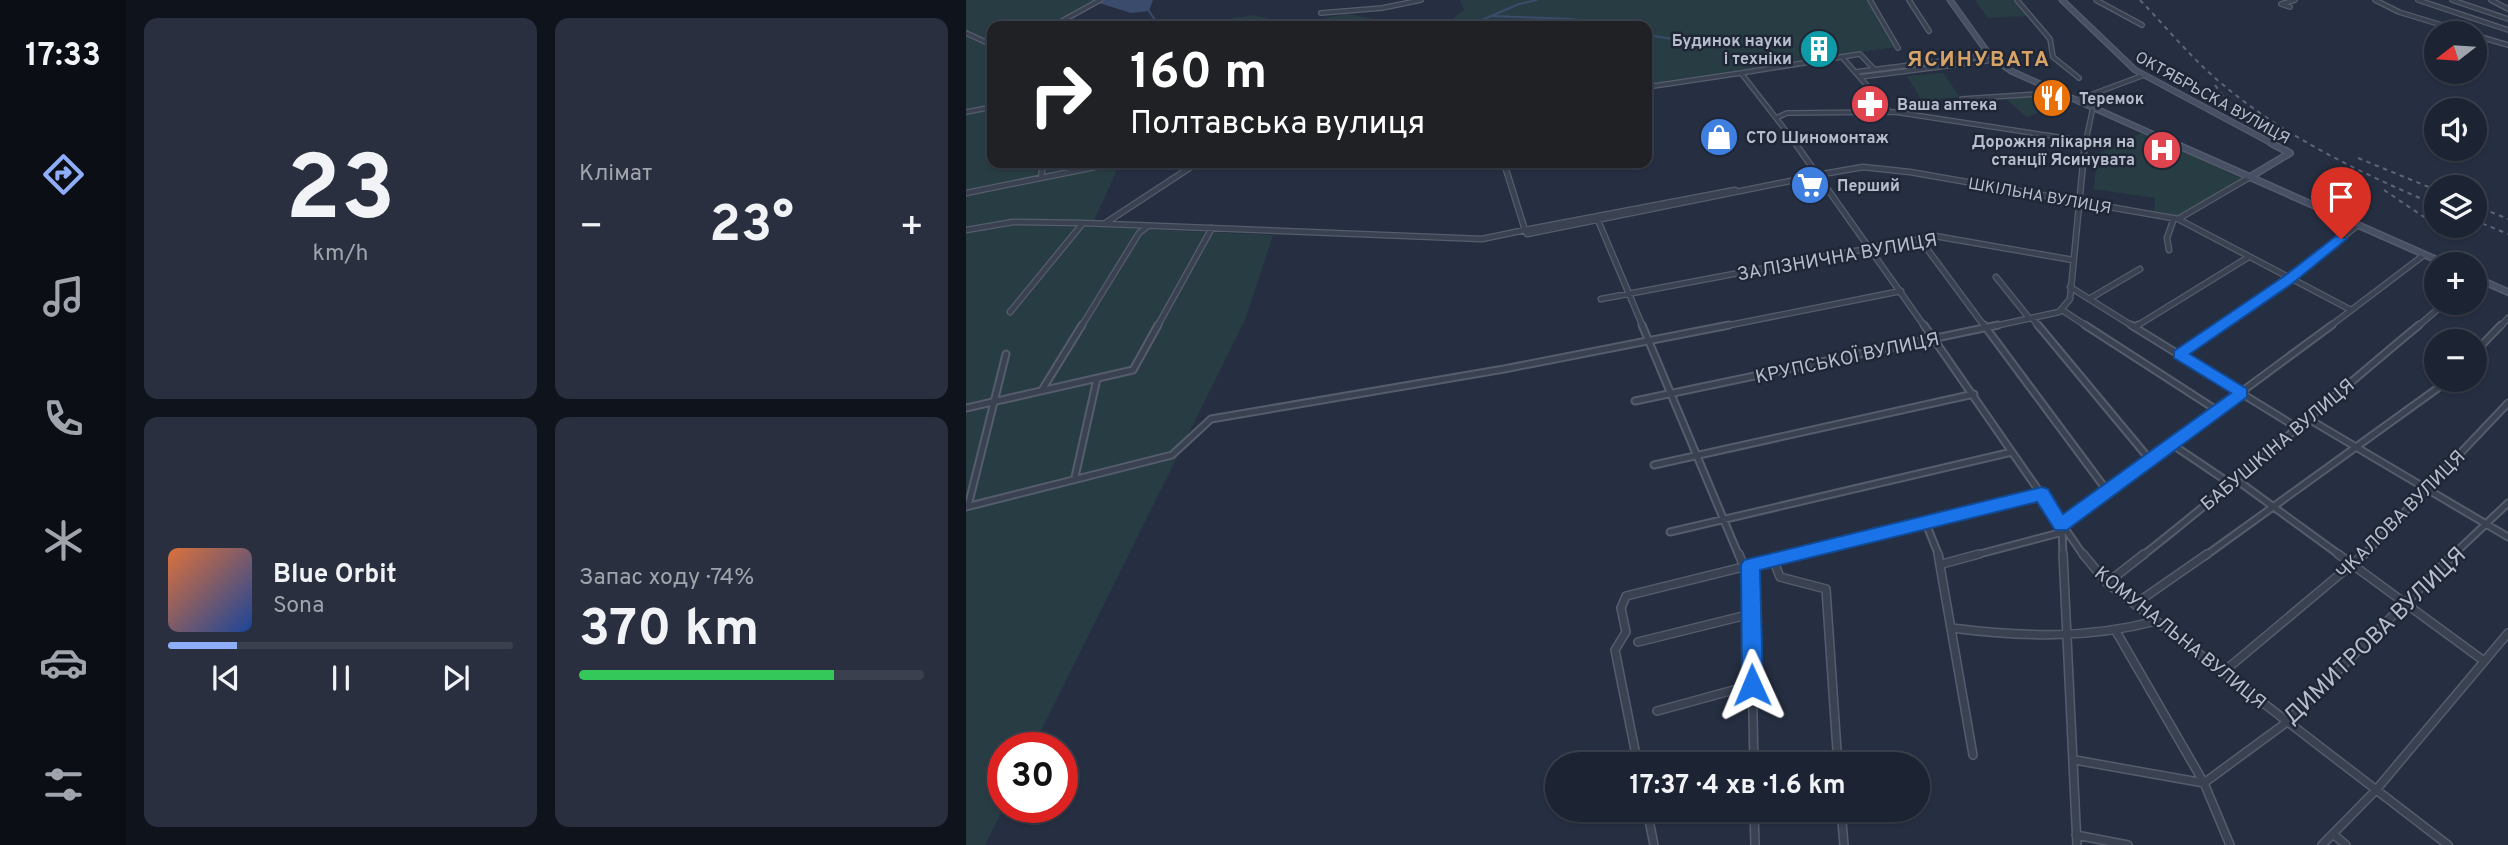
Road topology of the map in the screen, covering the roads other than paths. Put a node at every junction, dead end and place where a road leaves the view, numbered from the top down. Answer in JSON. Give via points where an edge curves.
{"nodes":[{"id":1,"x":1100,"y":0,"type":"edge"},
{"id":2,"x":1421,"y":0,"type":"edge"},
{"id":3,"x":1870,"y":0,"type":"edge"},
{"id":4,"x":1909,"y":0,"type":"edge"},
{"id":5,"x":1950,"y":0,"type":"edge"},
{"id":6,"x":2017,"y":0,"type":"edge"},
{"id":7,"x":2062,"y":0,"type":"edge"},
{"id":8,"x":2096,"y":0,"type":"edge"},
{"id":9,"x":2295,"y":0,"type":"edge"},
{"id":10,"x":2375,"y":0,"type":"edge"},
{"id":11,"x":2418,"y":0,"type":"edge"},
{"id":12,"x":2452,"y":0,"type":"edge"},
{"id":13,"x":2491,"y":0,"type":"edge"},
{"id":14,"x":2290,"y":7,"type":"dead end"},
{"id":15,"x":2508,"y":9,"type":"edge"},
{"id":16,"x":1321,"y":13,"type":"dead end"},
{"id":17,"x":2508,"y":19,"type":"edge"},
{"id":18,"x":1062,"y":21,"type":"edge"},
{"id":19,"x":2429,"y":21,"type":"edge"},
{"id":20,"x":2142,"y":25,"type":"dead end"},
{"id":21,"x":2508,"y":30,"type":"edge"},
{"id":22,"x":1929,"y":31,"type":"dead end"},
{"id":23,"x":966,"y":33,"type":"edge"},
{"id":24,"x":2487,"y":39,"type":"edge"},
{"id":25,"x":987,"y":43,"type":"edge"},
{"id":26,"x":2508,"y":45,"type":"edge"},
{"id":27,"x":1898,"y":48,"type":"dead end"},
{"id":28,"x":1842,"y":57,"type":"junction"},
{"id":29,"x":1992,"y":57,"type":"junction"},
{"id":30,"x":1874,"y":69,"type":"junction"},
{"id":31,"x":1855,"y":72,"type":"junction"},
{"id":32,"x":1741,"y":73,"type":"junction"},
{"id":33,"x":2144,"y":75,"type":"junction"},
{"id":34,"x":1860,"y":77,"type":"junction"},
{"id":35,"x":2079,"y":78,"type":"dead end"},
{"id":36,"x":1652,"y":86,"type":"edge"},
{"id":37,"x":2051,"y":89,"type":"junction"},
{"id":38,"x":1962,"y":99,"type":"dead end"},
{"id":39,"x":2077,"y":100,"type":"junction"},
{"id":40,"x":2093,"y":107,"type":"junction"},
{"id":41,"x":987,"y":108,"type":"edge"},
{"id":42,"x":1770,"y":110,"type":"junction"},
{"id":43,"x":966,"y":112,"type":"edge"},
{"id":44,"x":1890,"y":112,"type":"junction"},
{"id":45,"x":1787,"y":113,"type":"junction"},
{"id":46,"x":1776,"y":118,"type":"junction"},
{"id":47,"x":2085,"y":141,"type":"junction"},
{"id":48,"x":1042,"y":168,"type":"edge"},
{"id":49,"x":1090,"y":168,"type":"edge"},
{"id":50,"x":1189,"y":168,"type":"edge"},
{"id":51,"x":1506,"y":168,"type":"edge"},
{"id":52,"x":1819,"y":175,"type":"junction"},
{"id":53,"x":2250,"y":177,"type":"junction"},
{"id":54,"x":1041,"y":178,"type":"junction"},
{"id":55,"x":966,"y":193,"type":"edge"},
{"id":56,"x":2079,"y":201,"type":"junction"},
{"id":57,"x":1597,"y":218,"type":"junction"},
{"id":58,"x":2176,"y":219,"type":"junction"},
{"id":59,"x":1083,"y":223,"type":"junction"},
{"id":60,"x":1104,"y":224,"type":"junction"},
{"id":61,"x":1149,"y":225,"type":"junction"},
{"id":62,"x":2358,"y":225,"type":"junction"},
{"id":63,"x":1212,"y":228,"type":"junction"},
{"id":64,"x":966,"y":230,"type":"edge"},
{"id":65,"x":1526,"y":232,"type":"junction"},
{"id":66,"x":1919,"y":239,"type":"junction"},
{"id":67,"x":1871,"y":248,"type":"junction"},
{"id":68,"x":2169,"y":250,"type":"dead end"},
{"id":69,"x":2424,"y":254,"type":"joint"},
{"id":70,"x":2247,"y":258,"type":"junction"},
{"id":71,"x":2073,"y":260,"type":"junction"},
{"id":72,"x":2140,"y":269,"type":"dead end"},
{"id":73,"x":1996,"y":277,"type":"dead end"},
{"id":74,"x":2288,"y":280,"type":"junction"},
{"id":75,"x":2487,"y":282,"type":"edge"},
{"id":76,"x":2070,"y":288,"type":"junction"},
{"id":77,"x":1901,"y":291,"type":"junction"},
{"id":78,"x":2508,"y":292,"type":"edge"},
{"id":79,"x":1629,"y":293,"type":"junction"},
{"id":80,"x":1601,"y":299,"type":"dead end"},
{"id":81,"x":2089,"y":299,"type":"junction"},
{"id":82,"x":2351,"y":310,"type":"junction"},
{"id":83,"x":2060,"y":311,"type":"junction"},
{"id":84,"x":1010,"y":312,"type":"dead end"},
{"id":85,"x":2431,"y":315,"type":"edge"},
{"id":86,"x":2030,"y":318,"type":"junction"},
{"id":87,"x":2508,"y":318,"type":"edge"},
{"id":88,"x":2134,"y":327,"type":"junction"},
{"id":89,"x":1985,"y":328,"type":"junction"},
{"id":90,"x":1935,"y":339,"type":"junction"},
{"id":91,"x":2487,"y":340,"type":"edge"},
{"id":92,"x":1649,"y":341,"type":"junction"},
{"id":93,"x":1006,"y":354,"type":"dead end"},
{"id":94,"x":2179,"y":355,"type":"junction"},
{"id":95,"x":1097,"y":379,"type":"junction"},
{"id":96,"x":1042,"y":390,"type":"junction"},
{"id":97,"x":2432,"y":392,"type":"edge"},
{"id":98,"x":1671,"y":393,"type":"junction"},
{"id":99,"x":2242,"y":393,"type":"junction"},
{"id":100,"x":1974,"y":394,"type":"junction"},
{"id":101,"x":997,"y":400,"type":"junction"},
{"id":102,"x":1635,"y":401,"type":"dead end"},
{"id":103,"x":2508,"y":403,"type":"edge"},
{"id":104,"x":966,"y":408,"type":"edge"},
{"id":105,"x":2218,"y":411,"type":"junction"},
{"id":106,"x":2307,"y":418,"type":"junction"},
{"id":107,"x":2296,"y":427,"type":"junction"},
{"id":108,"x":2173,"y":445,"type":"junction"},
{"id":109,"x":2358,"y":448,"type":"junction"},
{"id":110,"x":2012,"y":452,"type":"junction"},
{"id":111,"x":1697,"y":455,"type":"junction"},
{"id":112,"x":2151,"y":461,"type":"junction"},
{"id":113,"x":1654,"y":465,"type":"dead end"},
{"id":114,"x":1075,"y":477,"type":"junction"},
{"id":115,"x":2235,"y":483,"type":"junction"},
{"id":116,"x":2426,"y":490,"type":"junction"},
{"id":117,"x":2108,"y":492,"type":"junction"},
{"id":118,"x":2042,"y":494,"type":"junction"},
{"id":119,"x":2508,"y":503,"type":"edge"},
{"id":120,"x":967,"y":506,"type":"edge"},
{"id":121,"x":2276,"y":507,"type":"junction"},
{"id":122,"x":1724,"y":520,"type":"junction"},
{"id":123,"x":1925,"y":521,"type":"junction"},
{"id":124,"x":2488,"y":525,"type":"junction"},
{"id":125,"x":2062,"y":529,"type":"junction"},
{"id":126,"x":1670,"y":532,"type":"dead end"},
{"id":127,"x":2508,"y":537,"type":"edge"},
{"id":128,"x":1773,"y":559,"type":"junction"},
{"id":129,"x":1942,"y":564,"type":"junction"},
{"id":130,"x":2355,"y":565,"type":"junction"},
{"id":131,"x":1747,"y":566,"type":"junction"},
{"id":132,"x":2108,"y":583,"type":"junction"},
{"id":133,"x":2404,"y":602,"type":"junction"},
{"id":134,"x":2134,"y":604,"type":"junction"},
{"id":135,"x":1751,"y":614,"type":"junction"},
{"id":136,"x":2156,"y":621,"type":"junction"},
{"id":137,"x":1952,"y":628,"type":"junction"},
{"id":138,"x":2118,"y":633,"type":"junction"},
{"id":139,"x":2508,"y":633,"type":"edge"},
{"id":140,"x":2066,"y":637,"type":"junction"},
{"id":141,"x":1638,"y":642,"type":"dead end"},
{"id":142,"x":2484,"y":661,"type":"junction"},
{"id":143,"x":2222,"y":673,"type":"junction"},
{"id":144,"x":1752,"y":685,"type":"junction"},
{"id":145,"x":1657,"y":711,"type":"dead end"},
{"id":146,"x":2287,"y":722,"type":"junction"},
{"id":147,"x":1635,"y":752,"type":"edge"},
{"id":148,"x":1754,"y":752,"type":"edge"},
{"id":149,"x":1837,"y":752,"type":"edge"},
{"id":150,"x":1973,"y":755,"type":"dead end"},
{"id":151,"x":2075,"y":760,"type":"junction"},
{"id":152,"x":2204,"y":783,"type":"junction"},
{"id":153,"x":2376,"y":790,"type":"junction"},
{"id":154,"x":1649,"y":822,"type":"edge"},
{"id":155,"x":1754,"y":822,"type":"edge"},
{"id":156,"x":1842,"y":822,"type":"edge"},
{"id":157,"x":2333,"y":834,"type":"junction"},
{"id":158,"x":2076,"y":835,"type":"junction"},
{"id":159,"x":1654,"y":845,"type":"edge"},
{"id":160,"x":1755,"y":845,"type":"edge"},
{"id":161,"x":1844,"y":845,"type":"edge"},
{"id":162,"x":2077,"y":845,"type":"edge"},
{"id":163,"x":2128,"y":845,"type":"edge"},
{"id":164,"x":2230,"y":845,"type":"edge"},
{"id":165,"x":2322,"y":845,"type":"edge"},
{"id":166,"x":2346,"y":845,"type":"edge"},
{"id":167,"x":2448,"y":845,"type":"edge"}],
"edges":[{"from":1,"to":18,"type":"street"},
{"from":2,"to":16,"type":"street"},
{"from":3,"to":27,"type":"street"},
{"from":4,"to":22,"type":"street"},
{"from":5,"to":29,"type":"main road"},
{"from":6,"to":35,"type":"street","via":[[2050,39],[2053,57]]},
{"from":7,"to":33,"type":"main road","name":"ОКТЯБРЬСКА ВУЛИЦЯ"},
{"from":8,"to":20,"type":"street"},
{"from":9,"to":14,"type":"street","via":[[2281,4]]},
{"from":10,"to":19,"type":"street"},
{"from":11,"to":21,"type":"street"},
{"from":12,"to":17,"type":"street"},
{"from":13,"to":15,"type":"street"},
{"from":23,"to":25,"type":"street"},
{"from":24,"to":26,"type":"street"},
{"from":28,"to":30,"type":"street","via":[[1860,54]]},
{"from":28,"to":31,"type":"street"},
{"from":28,"to":32,"type":"street"},
{"from":29,"to":30,"type":"street"},
{"from":29,"to":34,"type":"street"},
{"from":29,"to":37,"type":"main road"},
{"from":30,"to":31,"type":"street"},
{"from":31,"to":34,"type":"street"},
{"from":32,"to":36,"type":"street"},
{"from":32,"to":42,"type":"street","name":"КОМУНАЛЬНА ВУЛИЦЯ"},
{"from":33,"to":39,"type":"street"},
{"from":33,"to":53,"type":"main road","name":"ОКТЯБРЬСКА ВУЛИЦЯ","via":[[2290,153]]},
{"from":34,"to":44,"type":"street"},
{"from":37,"to":38,"type":"street"},
{"from":37,"to":39,"type":"main road"},
{"from":39,"to":40,"type":"main road"},
{"from":40,"to":47,"type":"street"},
{"from":40,"to":53,"type":"main road"},
{"from":41,"to":43,"type":"street"},
{"from":42,"to":45,"type":"street"},
{"from":42,"to":46,"type":"street","name":"КОМУНАЛЬНА ВУЛИЦЯ"},
{"from":44,"to":45,"type":"street"},
{"from":44,"to":47,"type":"street"},
{"from":45,"to":46,"type":"street"},
{"from":46,"to":52,"type":"street","name":"КОМУНАЛЬНА ВУЛИЦЯ"},
{"from":47,"to":56,"type":"street"},
{"from":48,"to":54,"type":"street"},
{"from":49,"to":54,"type":"street"},
{"from":50,"to":60,"type":"street"},
{"from":51,"to":65,"type":"street"},
{"from":52,"to":56,"type":"street","name":"ШКІЛЬНА ВУЛИЦЯ","via":[[1863,167]]},
{"from":52,"to":57,"type":"street","name":"ШКІЛЬНА ВУЛИЦЯ"},
{"from":52,"to":67,"type":"street","name":"КОМУНАЛЬНА ВУЛИЦЯ"},
{"from":53,"to":58,"type":"street"},
{"from":53,"to":62,"type":"main road"},
{"from":54,"to":55,"type":"street"},
{"from":56,"to":58,"type":"street","name":"ШКІЛЬНА ВУЛИЦЯ"},
{"from":56,"to":71,"type":"street"},
{"from":57,"to":65,"type":"street","name":"ШКІЛЬНА ВУЛИЦЯ"},
{"from":57,"to":79,"type":"street"},
{"from":58,"to":68,"type":"street","via":[[2167,238]]},
{"from":58,"to":70,"type":"street"},
{"from":59,"to":60,"type":"street"},
{"from":59,"to":64,"type":"street","via":[[1013,222]]},
{"from":59,"to":84,"type":"street"},
{"from":60,"to":61,"type":"street"},
{"from":61,"to":63,"type":"street"},
{"from":61,"to":96,"type":"street","via":[[1139,233]]},
{"from":62,"to":69,"type":"main road"},
{"from":62,"to":74,"type":"street"},
{"from":63,"to":65,"type":"street","via":[[1482,239]]},
{"from":63,"to":95,"type":"street","via":[[1133,370]]},
{"from":66,"to":67,"type":"street","name":"ЗАЛІЗНИЧНА ВУЛИЦЯ"},
{"from":66,"to":71,"type":"street","name":"ЗАЛІЗНИЧНА ВУЛИЦЯ","via":[[1935,236]]},
{"from":66,"to":89,"type":"street"},
{"from":67,"to":77,"type":"street","name":"КОМУНАЛЬНА ВУЛИЦЯ"},
{"from":67,"to":79,"type":"street","name":"ЗАЛІЗНИЧНА ВУЛИЦЯ"},
{"from":69,"to":82,"type":"street"},
{"from":70,"to":74,"type":"street"},
{"from":70,"to":88,"type":"street"},
{"from":71,"to":76,"type":"street"},
{"from":72,"to":81,"type":"street"},
{"from":73,"to":86,"type":"street"},
{"from":74,"to":82,"type":"street"},
{"from":74,"to":94,"type":"street"},
{"from":75,"to":78,"type":"main road"},
{"from":76,"to":81,"type":"street"},
{"from":76,"to":83,"type":"street","via":[[2070,299]]},
{"from":77,"to":90,"type":"street","name":"КОМУНАЛЬНА ВУЛИЦЯ"},
{"from":77,"to":92,"type":"street"},
{"from":79,"to":80,"type":"street","name":"ЗАЛІЗНИЧНА ВУЛИЦЯ"},
{"from":79,"to":92,"type":"street"},
{"from":81,"to":88,"type":"street"},
{"from":82,"to":99,"type":"street"},
{"from":83,"to":86,"type":"street","name":"КРУПСЬКОЇ ВУЛИЦЯ"},
{"from":83,"to":105,"type":"street"},
{"from":85,"to":106,"type":"street","name":"БАБУШКІНА ВУЛИЦЯ"},
{"from":86,"to":89,"type":"street","name":"КРУПСЬКОЇ ВУЛИЦЯ"},
{"from":86,"to":112,"type":"street"},
{"from":87,"to":91,"type":"street"},
{"from":88,"to":94,"type":"street"},
{"from":89,"to":90,"type":"street","name":"КРУПСЬКОЇ ВУЛИЦЯ"},
{"from":89,"to":117,"type":"street"},
{"from":90,"to":98,"type":"street","name":"КРУПСЬКОЇ ВУЛИЦЯ"},
{"from":90,"to":100,"type":"street","name":"КОМУНАЛЬНА ВУЛИЦЯ"},
{"from":92,"to":98,"type":"street"},
{"from":92,"to":114,"type":"street","via":[[1211,419],[1171,455]]},
{"from":93,"to":101,"type":"street"},
{"from":94,"to":99,"type":"street"},
{"from":95,"to":96,"type":"street"},
{"from":95,"to":114,"type":"street"},
{"from":96,"to":101,"type":"street"},
{"from":97,"to":109,"type":"street"},
{"from":98,"to":102,"type":"street","name":"КРУПСЬКОЇ ВУЛИЦЯ"},
{"from":98,"to":111,"type":"street"},
{"from":99,"to":105,"type":"street"},
{"from":99,"to":107,"type":"street"},
{"from":100,"to":110,"type":"street","name":"КОМУНАЛЬНА ВУЛИЦЯ"},
{"from":100,"to":111,"type":"street"},
{"from":101,"to":104,"type":"street"},
{"from":101,"to":120,"type":"street"},
{"from":103,"to":116,"type":"street","name":"ЧКАЛОВА ВУЛИЦЯ"},
{"from":105,"to":108,"type":"street"},
{"from":106,"to":107,"type":"street","name":"БАБУШКІНА ВУЛИЦЯ"},
{"from":106,"to":109,"type":"street"},
{"from":107,"to":115,"type":"street","name":"БАБУШКІНА ВУЛИЦЯ"},
{"from":108,"to":112,"type":"street"},
{"from":108,"to":115,"type":"street"},
{"from":109,"to":116,"type":"street"},
{"from":109,"to":121,"type":"street"},
{"from":110,"to":118,"type":"street","name":"КОМУНАЛЬНА ВУЛИЦЯ"},
{"from":110,"to":122,"type":"street"},
{"from":111,"to":113,"type":"street"},
{"from":111,"to":122,"type":"street"},
{"from":112,"to":117,"type":"street"},
{"from":114,"to":120,"type":"street"},
{"from":115,"to":121,"type":"street"},
{"from":115,"to":132,"type":"street","name":"БАБУШКІНА ВУЛИЦЯ"},
{"from":116,"to":124,"type":"street"},
{"from":116,"to":130,"type":"street","name":"ЧКАЛОВА ВУЛИЦЯ"},
{"from":117,"to":125,"type":"street"},
{"from":118,"to":123,"type":"street"},
{"from":118,"to":125,"type":"street","name":"КОМУНАЛЬНА ВУЛИЦЯ"},
{"from":119,"to":124,"type":"street","name":"ДИМИТРОВА ВУЛИЦЯ"},
{"from":121,"to":130,"type":"street"},
{"from":121,"to":134,"type":"street"},
{"from":122,"to":126,"type":"street"},
{"from":122,"to":131,"type":"street"},
{"from":123,"to":128,"type":"street"},
{"from":123,"to":129,"type":"street"},
{"from":124,"to":127,"type":"street"},
{"from":124,"to":133,"type":"street","name":"ДИМИТРОВА ВУЛИЦЯ"},
{"from":125,"to":129,"type":"street"},
{"from":125,"to":132,"type":"street","name":"КОМУНАЛЬНА ВУЛИЦЯ"},
{"from":125,"to":140,"type":"street"},
{"from":128,"to":131,"type":"street"},
{"from":128,"to":149,"type":"street","via":[[1780,577],[1826,589]]},
{"from":129,"to":137,"type":"street"},
{"from":130,"to":133,"type":"street"},
{"from":130,"to":143,"type":"street","name":"ЧКАЛОВА ВУЛИЦЯ"},
{"from":131,"to":135,"type":"street"},
{"from":131,"to":147,"type":"street","via":[[1626,596],[1621,608],[1626,632],[1615,650]]},
{"from":132,"to":134,"type":"street","name":"КОМУНАЛЬНА ВУЛИЦЯ"},
{"from":133,"to":142,"type":"street"},
{"from":133,"to":146,"type":"street","name":"ДИМИТРОВА ВУЛИЦЯ"},
{"from":134,"to":136,"type":"street","name":"КОМУНАЛЬНА ВУЛИЦЯ"},
{"from":135,"to":141,"type":"street"},
{"from":135,"to":144,"type":"street"},
{"from":136,"to":138,"type":"street"},
{"from":136,"to":143,"type":"street","name":"КОМУНАЛЬНА ВУЛИЦЯ"},
{"from":137,"to":140,"type":"street"},
{"from":137,"to":150,"type":"street"},
{"from":138,"to":140,"type":"street"},
{"from":138,"to":152,"type":"street"},
{"from":139,"to":142,"type":"street"},
{"from":140,"to":151,"type":"street"},
{"from":142,"to":153,"type":"street"},
{"from":143,"to":146,"type":"street","name":"КОМУНАЛЬНА ВУЛИЦЯ"},
{"from":144,"to":145,"type":"street"},
{"from":144,"to":148,"type":"street"},
{"from":146,"to":152,"type":"street","name":"ДИМИТРОВА ВУЛИЦЯ"},
{"from":146,"to":153,"type":"street","name":"КОМУНАЛЬНА ВУЛИЦЯ"},
{"from":151,"to":152,"type":"street"},
{"from":151,"to":158,"type":"street"},
{"from":152,"to":164,"type":"street"},
{"from":153,"to":157,"type":"street"},
{"from":153,"to":167,"type":"street","name":"КОМУНАЛЬНА ВУЛИЦЯ"},
{"from":154,"to":159,"type":"street"},
{"from":155,"to":160,"type":"street"},
{"from":156,"to":161,"type":"street"},
{"from":157,"to":165,"type":"street"},
{"from":157,"to":166,"type":"street"},
{"from":158,"to":162,"type":"street"},
{"from":158,"to":163,"type":"street"}]}
